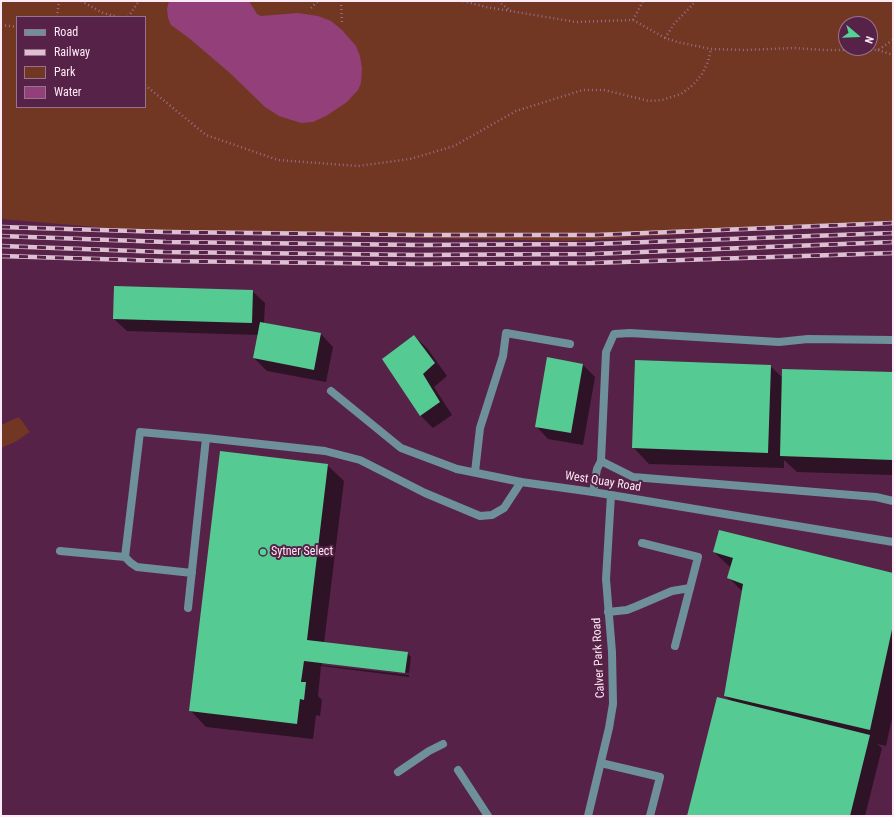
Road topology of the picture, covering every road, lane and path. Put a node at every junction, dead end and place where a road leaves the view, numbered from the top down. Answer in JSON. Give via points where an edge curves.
{"nodes":[{"id":1,"x":59,"y":1,"type":"edge"},
{"id":2,"x":81,"y":1,"type":"edge"},
{"id":3,"x":138,"y":1,"type":"edge"},
{"id":4,"x":318,"y":1,"type":"edge"},
{"id":5,"x":341,"y":1,"type":"edge"},
{"id":6,"x":463,"y":1,"type":"edge"},
{"id":7,"x":498,"y":1,"type":"edge"},
{"id":8,"x":643,"y":1,"type":"edge"},
{"id":9,"x":696,"y":1,"type":"edge"},
{"id":10,"x":311,"y":8,"type":"dead end"},
{"id":11,"x":512,"y":12,"type":"junction"},
{"id":12,"x":57,"y":16,"type":"edge"},
{"id":13,"x":114,"y":16,"type":"edge"},
{"id":14,"x":129,"y":16,"type":"edge"},
{"id":15,"x":633,"y":20,"type":"junction"},
{"id":16,"x":342,"y":24,"type":"dead end"},
{"id":17,"x":1,"y":25,"type":"edge"},
{"id":18,"x":16,"y":26,"type":"edge"},
{"id":19,"x":665,"y":38,"type":"junction"},
{"id":20,"x":893,"y":40,"type":"edge"},
{"id":21,"x":711,"y":49,"type":"junction"},
{"id":22,"x":838,"y":50,"type":"edge"},
{"id":23,"x":878,"y":50,"type":"joint"},
{"id":24,"x":893,"y":55,"type":"edge"},
{"id":25,"x":146,"y":86,"type":"edge"},
{"id":26,"x":893,"y":340,"type":"edge"},
{"id":27,"x":570,"y":344,"type":"dead end"},
{"id":28,"x":331,"y":391,"type":"dead end"},
{"id":29,"x":206,"y":438,"type":"junction"},
{"id":30,"x":601,"y":460,"type":"junction"},
{"id":31,"x":475,"y":472,"type":"junction"},
{"id":32,"x":521,"y":482,"type":"junction"},
{"id":33,"x":593,"y":492,"type":"junction"},
{"id":34,"x":611,"y":495,"type":"junction"},
{"id":35,"x":893,"y":501,"type":"edge"},
{"id":36,"x":893,"y":542,"type":"edge"},
{"id":37,"x":642,"y":543,"type":"dead end"},
{"id":38,"x":60,"y":551,"type":"dead end"},
{"id":39,"x":125,"y":557,"type":"junction"},
{"id":40,"x":192,"y":573,"type":"junction"},
{"id":41,"x":690,"y":588,"type":"junction"},
{"id":42,"x":188,"y":608,"type":"dead end"},
{"id":43,"x":608,"y":612,"type":"junction"},
{"id":44,"x":675,"y":646,"type":"dead end"},
{"id":45,"x":443,"y":744,"type":"dead end"},
{"id":46,"x":601,"y":763,"type":"junction"},
{"id":47,"x":458,"y":770,"type":"dead end"},
{"id":48,"x":398,"y":772,"type":"dead end"},
{"id":49,"x":488,"y":816,"type":"edge"},
{"id":50,"x":588,"y":816,"type":"edge"},
{"id":51,"x":650,"y":816,"type":"edge"}],
"edges":[{"from":1,"to":12,"type":"path"},
{"from":2,"to":13,"type":"path","via":[[102,13]]},
{"from":3,"to":14,"type":"path"},
{"from":4,"to":10,"type":"path"},
{"from":5,"to":16,"type":"path"},
{"from":6,"to":11,"type":"path"},
{"from":7,"to":11,"type":"path"},
{"from":8,"to":15,"type":"path"},
{"from":9,"to":19,"type":"path","via":[[674,24]]},
{"from":11,"to":15,"type":"path","via":[[576,22]]},
{"from":15,"to":19,"type":"path"},
{"from":17,"to":18,"type":"path"},
{"from":19,"to":21,"type":"path"},
{"from":20,"to":23,"type":"path"},
{"from":21,"to":22,"type":"path"},
{"from":21,"to":25,"type":"path","via":[[702,74],[681,94],[649,101],[604,90],[583,90],[516,111],[454,146],[410,159],[358,166],[278,160],[206,135]]},
{"from":23,"to":24,"type":"path"},
{"from":26,"to":30,"type":"street","via":[[808,339],[779,342],[614,334],[606,352]]},
{"from":27,"to":31,"type":"street","via":[[506,334],[503,356],[480,428]]},
{"from":28,"to":31,"type":"street","name":"West Quay Road","via":[[400,448],[457,469]]},
{"from":29,"to":32,"type":"street","via":[[325,451],[360,460],[425,493],[480,516],[492,515],[504,508]]},
{"from":29,"to":39,"type":"street","via":[[140,432]]},
{"from":29,"to":40,"type":"street"},
{"from":30,"to":33,"type":"street"},
{"from":30,"to":35,"type":"street","via":[[633,477],[876,497]]},
{"from":31,"to":32,"type":"street","name":"West Quay Road"},
{"from":32,"to":33,"type":"street","name":"West Quay Road"},
{"from":33,"to":34,"type":"street","name":"West Quay Road"},
{"from":34,"to":36,"type":"street","name":"West Quay Road"},
{"from":34,"to":43,"type":"street","name":"Calver Park Road","via":[[606,579]]},
{"from":37,"to":41,"type":"street","via":[[698,557]]},
{"from":38,"to":39,"type":"street"},
{"from":39,"to":40,"type":"street","via":[[137,566]]},
{"from":40,"to":42,"type":"street"},
{"from":41,"to":43,"type":"street","via":[[672,591],[632,608]]},
{"from":41,"to":44,"type":"street"},
{"from":43,"to":46,"type":"street","name":"Calver Park Road","via":[[613,704]]},
{"from":45,"to":48,"type":"street"},
{"from":46,"to":50,"type":"street","name":"Calver Park Road"},
{"from":46,"to":51,"type":"street","via":[[660,777]]},
{"from":47,"to":49,"type":"street"}]}
